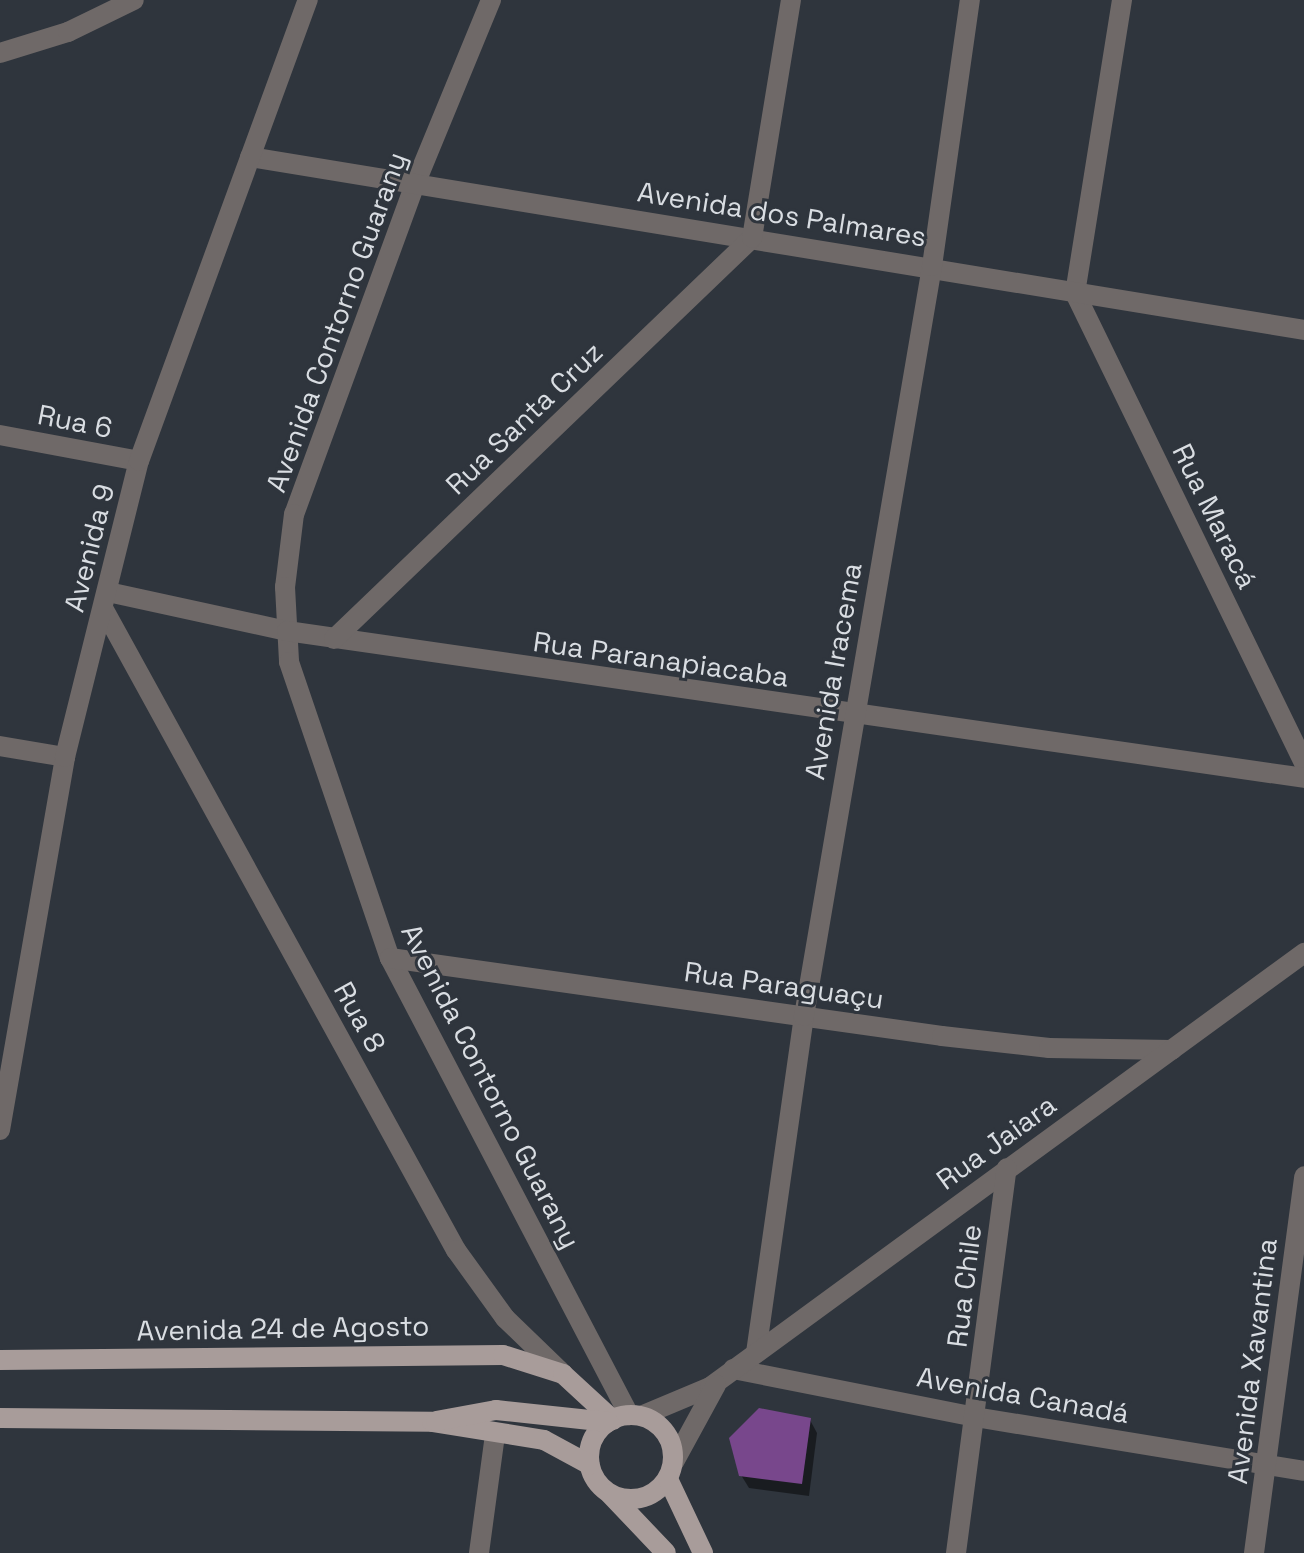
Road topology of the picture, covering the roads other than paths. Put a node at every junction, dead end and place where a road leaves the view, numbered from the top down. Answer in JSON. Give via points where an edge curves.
{"nodes":[{"id":1,"x":134,"y":0,"type":"edge"},
{"id":2,"x":308,"y":0,"type":"edge"},
{"id":3,"x":491,"y":0,"type":"edge"},
{"id":4,"x":791,"y":0,"type":"edge"},
{"id":5,"x":970,"y":0,"type":"edge"},
{"id":6,"x":1122,"y":0,"type":"edge"},
{"id":7,"x":0,"y":53,"type":"edge"},
{"id":8,"x":250,"y":157,"type":"junction"},
{"id":9,"x":415,"y":184,"type":"junction"},
{"id":10,"x":752,"y":238,"type":"junction"},
{"id":11,"x":932,"y":266,"type":"junction"},
{"id":12,"x":1075,"y":293,"type":"junction"},
{"id":13,"x":1304,"y":330,"type":"edge"},
{"id":14,"x":0,"y":435,"type":"edge"},
{"id":15,"x":139,"y":461,"type":"junction"},
{"id":16,"x":105,"y":600,"type":"junction"},
{"id":17,"x":287,"y":631,"type":"junction"},
{"id":18,"x":334,"y":639,"type":"junction"},
{"id":19,"x":853,"y":716,"type":"junction"},
{"id":20,"x":0,"y":746,"type":"edge"},
{"id":21,"x":65,"y":757,"type":"junction"},
{"id":22,"x":1304,"y":763,"type":"edge"},
{"id":23,"x":1304,"y":778,"type":"edge"},
{"id":24,"x":1304,"y":953,"type":"edge"},
{"id":25,"x":390,"y":958,"type":"junction"},
{"id":26,"x":804,"y":1016,"type":"junction"},
{"id":27,"x":1172,"y":1050,"type":"junction"},
{"id":28,"x":7,"y":1058,"type":"edge"},
{"id":29,"x":0,"y":1130,"type":"edge"},
{"id":30,"x":1007,"y":1168,"type":"junction"},
{"id":31,"x":1304,"y":1176,"type":"edge"},
{"id":32,"x":756,"y":1353,"type":"junction"},
{"id":33,"x":0,"y":1360,"type":"edge"},
{"id":34,"x":563,"y":1374,"type":"junction"},
{"id":35,"x":728,"y":1374,"type":"junction"},
{"id":36,"x":975,"y":1417,"type":"junction"},
{"id":37,"x":0,"y":1418,"type":"edge"},
{"id":38,"x":623,"y":1418,"type":"junction"},
{"id":39,"x":432,"y":1422,"type":"junction"},
{"id":40,"x":495,"y":1435,"type":"junction"},
{"id":41,"x":1267,"y":1464,"type":"junction"},
{"id":42,"x":590,"y":1465,"type":"junction"},
{"id":43,"x":671,"y":1470,"type":"junction"},
{"id":44,"x":1304,"y":1471,"type":"edge"},
{"id":45,"x":610,"y":1494,"type":"junction"},
{"id":46,"x":479,"y":1553,"type":"edge"},
{"id":47,"x":666,"y":1553,"type":"edge"},
{"id":48,"x":703,"y":1553,"type":"edge"},
{"id":49,"x":956,"y":1553,"type":"edge"},
{"id":50,"x":1254,"y":1553,"type":"edge"}],
"edges":[{"from":1,"to":7,"type":"street","via":[[68,32]]},
{"from":2,"to":8,"type":"street","name":"Avenida 9"},
{"from":3,"to":9,"type":"street","name":"Avenida Contorno Guarany"},
{"from":4,"to":10,"type":"street"},
{"from":5,"to":11,"type":"street","name":"Avenida Iracema"},
{"from":6,"to":12,"type":"street"},
{"from":8,"to":9,"type":"street","name":"Avenida dos Palmares"},
{"from":8,"to":15,"type":"street","name":"Avenida 9"},
{"from":9,"to":10,"type":"street","name":"Avenida dos Palmares"},
{"from":9,"to":17,"type":"street","name":"Avenida Contorno Guarany","via":[[294,514],[285,587]]},
{"from":10,"to":11,"type":"street","name":"Avenida dos Palmares"},
{"from":10,"to":18,"type":"street","name":"Rua Santa Cruz"},
{"from":11,"to":12,"type":"street","name":"Avenida dos Palmares"},
{"from":11,"to":19,"type":"street","name":"Avenida Iracema"},
{"from":12,"to":13,"type":"street","name":"Avenida dos Palmares"},
{"from":12,"to":22,"type":"street","name":"Rua Maracá"},
{"from":14,"to":15,"type":"street","name":"Rua 6"},
{"from":15,"to":16,"type":"street","name":"Avenida 9"},
{"from":16,"to":17,"type":"street","name":"Rua Paranapiacaba"},
{"from":16,"to":21,"type":"street","name":"Avenida 9"},
{"from":16,"to":34,"type":"street","name":"Rua 8","via":[[456,1250],[505,1318]]},
{"from":17,"to":18,"type":"street","name":"Rua Paranapiacaba"},
{"from":17,"to":25,"type":"street","name":"Avenida Contorno Guarany","via":[[289,662]]},
{"from":18,"to":19,"type":"street","name":"Rua Paranapiacaba"},
{"from":19,"to":23,"type":"street","name":"Rua Paranapiacaba"},
{"from":19,"to":26,"type":"street","name":"Avenida Iracema"},
{"from":20,"to":21,"type":"street"},
{"from":21,"to":28,"type":"street","name":"Avenida 9"},
{"from":24,"to":27,"type":"street","name":"Rua Jaiara"},
{"from":25,"to":26,"type":"street","name":"Rua Paraguaçu"},
{"from":25,"to":38,"type":"street","name":"Avenida Contorno Guarany"},
{"from":26,"to":27,"type":"street","name":"Rua Paraguaçu","via":[[1049,1048]]},
{"from":26,"to":32,"type":"street","name":"Avenida Iracema"},
{"from":27,"to":30,"type":"street","name":"Rua Jaiara"},
{"from":28,"to":29,"type":"street","name":"Avenida 9"},
{"from":30,"to":32,"type":"street","name":"Rua Jaiara"},
{"from":30,"to":36,"type":"street","name":"Rua Chile"},
{"from":31,"to":41,"type":"street","name":"Avenida Xavantina"},
{"from":32,"to":35,"type":"street","name":"Rua Jaiara"},
{"from":33,"to":34,"type":"main road","name":"Avenida 24 de Agosto","via":[[483,1354],[522,1358]]},
{"from":34,"to":38,"type":"main road","name":"Rua 8"},
{"from":35,"to":36,"type":"street","name":"Avenida Canadá"},
{"from":35,"to":38,"type":"street","name":"Rua Jaiara"},
{"from":35,"to":43,"type":"street","name":"Rua Jaiara"},
{"from":36,"to":41,"type":"street","name":"Avenida Canadá"},
{"from":36,"to":49,"type":"street","name":"Rua Chile"},
{"from":37,"to":39,"type":"main road"},
{"from":38,"to":39,"type":"main road","via":[[496,1410]]},
{"from":38,"to":42,"type":"main road","via":[[592,1441]]},
{"from":38,"to":43,"type":"main road","via":[[662,1428]]},
{"from":39,"to":40,"type":"main road"},
{"from":40,"to":42,"type":"main road","via":[[544,1440]]},
{"from":40,"to":46,"type":"street"},
{"from":41,"to":44,"type":"street","name":"Avenida Canadá"},
{"from":41,"to":50,"type":"street","name":"Avenida Xavantina"},
{"from":42,"to":45,"type":"main road"},
{"from":43,"to":45,"type":"main road","via":[[643,1498]]},
{"from":43,"to":48,"type":"main road"},
{"from":45,"to":47,"type":"main road"}]}
